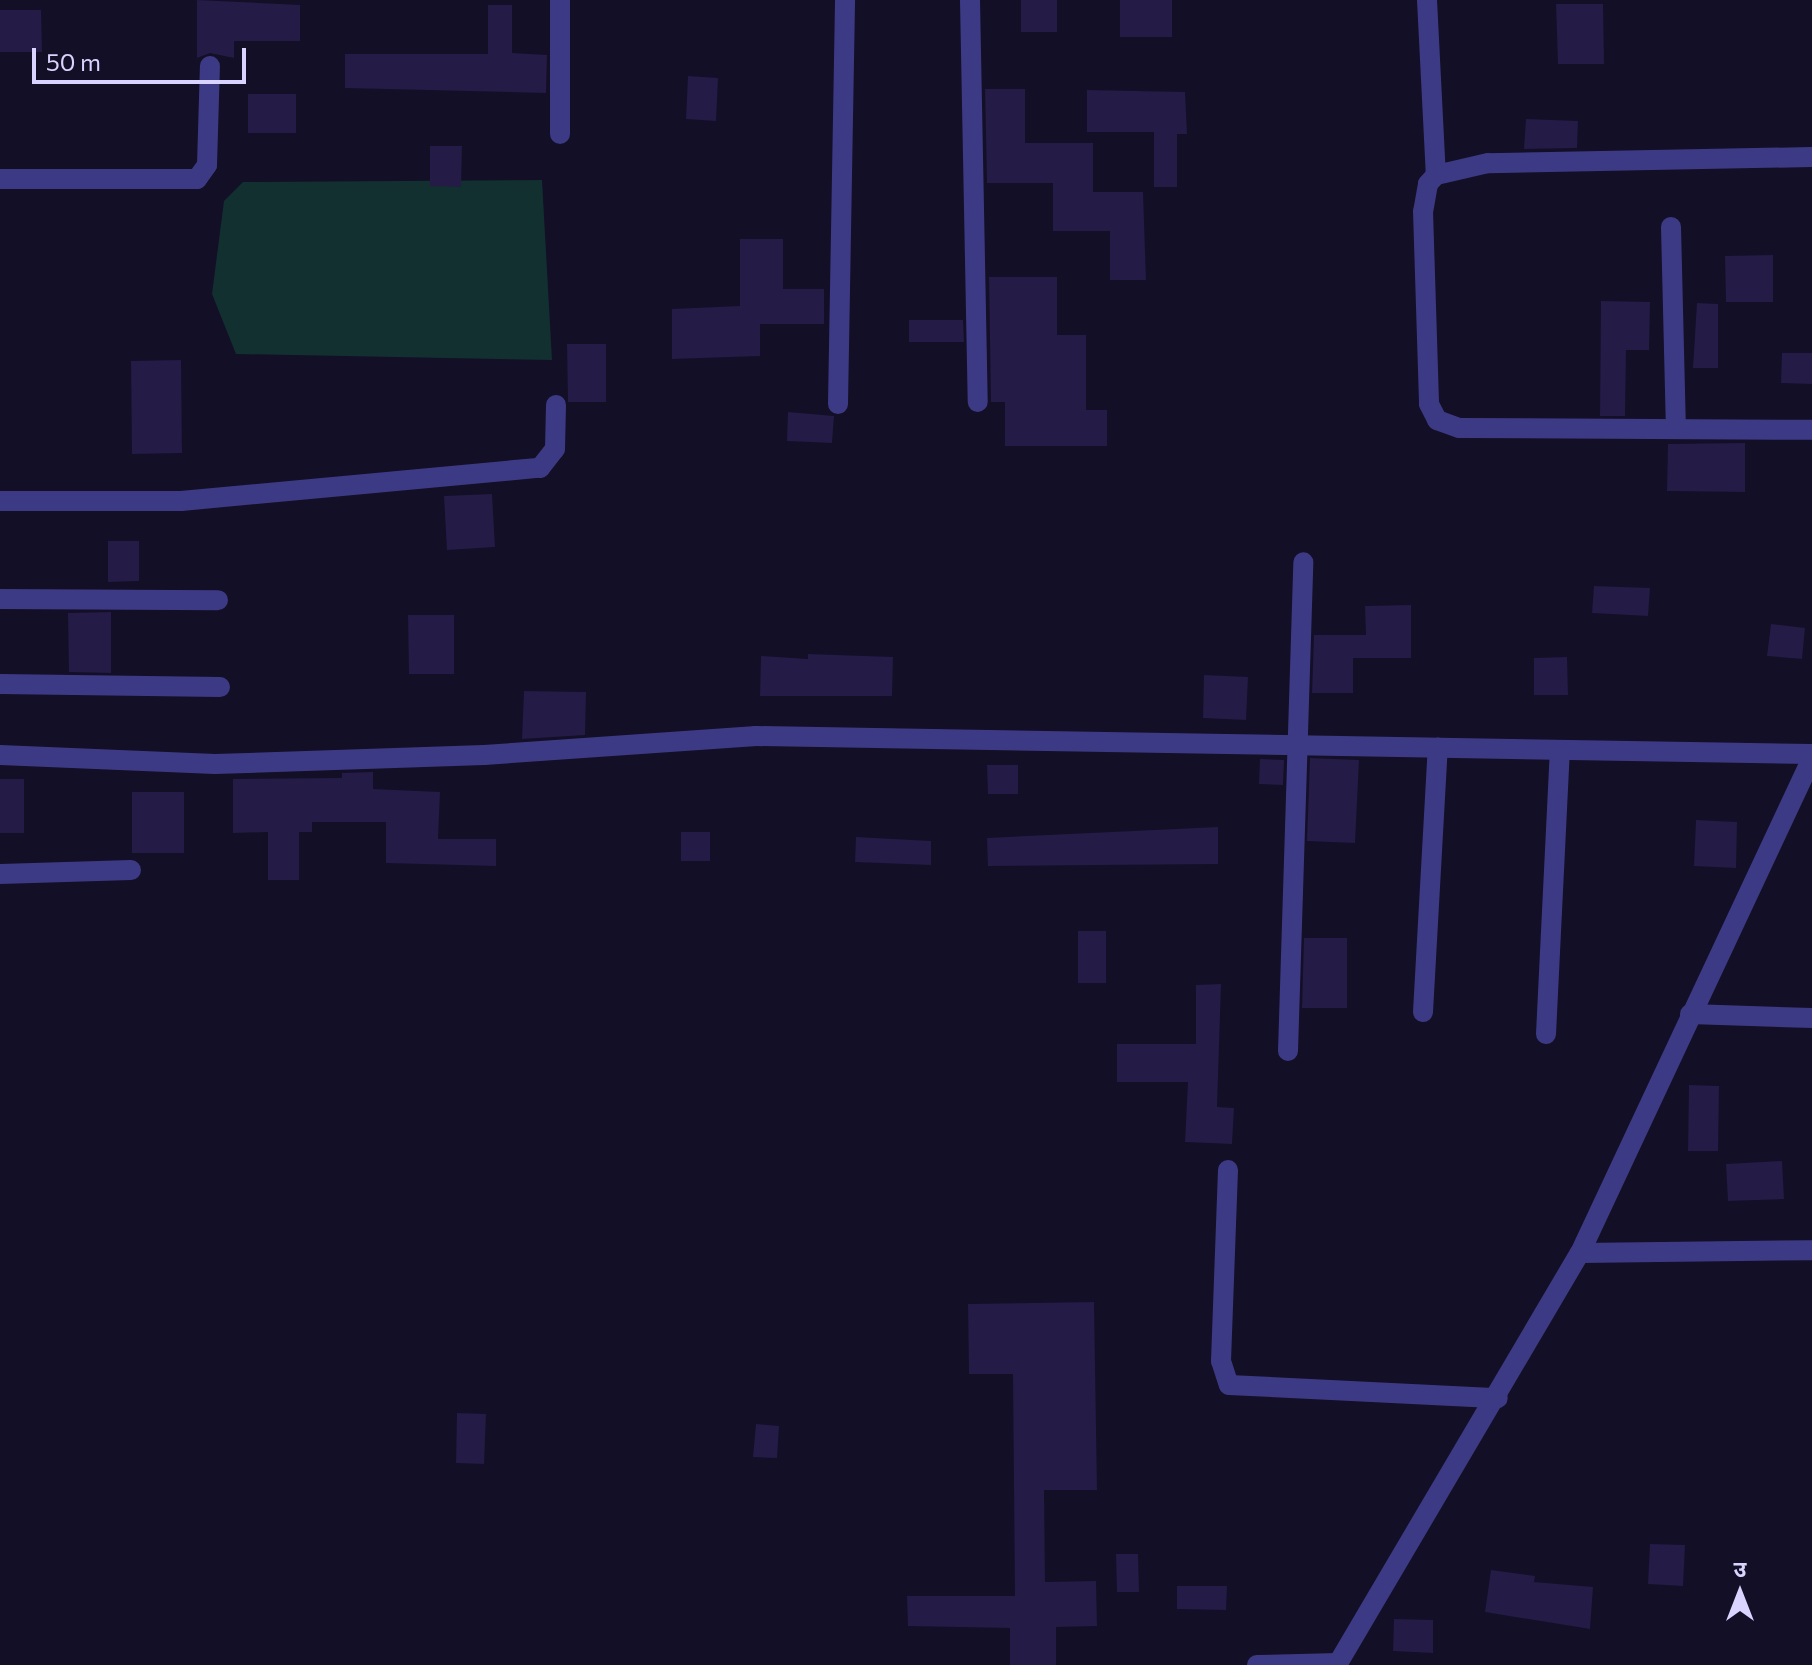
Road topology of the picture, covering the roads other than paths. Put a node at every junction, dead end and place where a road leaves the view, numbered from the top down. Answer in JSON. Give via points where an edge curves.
{"nodes":[{"id":1,"x":560,"y":0,"type":"edge"},
{"id":2,"x":845,"y":0,"type":"edge"},
{"id":3,"x":970,"y":0,"type":"edge"},
{"id":4,"x":1427,"y":0,"type":"edge"},
{"id":5,"x":210,"y":66,"type":"dead end"},
{"id":6,"x":560,"y":134,"type":"dead end"},
{"id":7,"x":1812,"y":157,"type":"edge"},
{"id":8,"x":1436,"y":175,"type":"junction"},
{"id":9,"x":0,"y":179,"type":"edge"},
{"id":10,"x":1671,"y":227,"type":"dead end"},
{"id":11,"x":978,"y":402,"type":"dead end"},
{"id":12,"x":838,"y":404,"type":"dead end"},
{"id":13,"x":556,"y":405,"type":"dead end"},
{"id":14,"x":1676,"y":426,"type":"junction"},
{"id":15,"x":1812,"y":430,"type":"edge"},
{"id":16,"x":0,"y":501,"type":"edge"},
{"id":17,"x":1303,"y":562,"type":"dead end"},
{"id":18,"x":0,"y":599,"type":"edge"},
{"id":19,"x":218,"y":600,"type":"dead end"},
{"id":20,"x":0,"y":684,"type":"edge"},
{"id":21,"x":220,"y":687,"type":"dead end"},
{"id":22,"x":1438,"y":747,"type":"junction"},
{"id":23,"x":1300,"y":749,"type":"junction"},
{"id":24,"x":1560,"y":750,"type":"junction"},
{"id":25,"x":0,"y":755,"type":"edge"},
{"id":26,"x":1812,"y":756,"type":"edge"},
{"id":27,"x":131,"y":870,"type":"dead end"},
{"id":28,"x":0,"y":874,"type":"edge"},
{"id":29,"x":1423,"y":1012,"type":"dead end"},
{"id":30,"x":1690,"y":1014,"type":"junction"},
{"id":31,"x":1812,"y":1018,"type":"edge"},
{"id":32,"x":1546,"y":1034,"type":"dead end"},
{"id":33,"x":1288,"y":1051,"type":"dead end"},
{"id":34,"x":1228,"y":1170,"type":"dead end"},
{"id":35,"x":1812,"y":1250,"type":"edge"},
{"id":36,"x":1580,"y":1253,"type":"junction"},
{"id":37,"x":1498,"y":1398,"type":"junction"},
{"id":38,"x":1337,"y":1664,"type":"edge"},
{"id":39,"x":1257,"y":1665,"type":"edge"}],
"edges":[{"from":1,"to":6,"type":"street"},
{"from":2,"to":12,"type":"street"},
{"from":3,"to":11,"type":"street"},
{"from":4,"to":8,"type":"street"},
{"from":5,"to":9,"type":"street","via":[[207,165],[197,179]]},
{"from":7,"to":8,"type":"street","via":[[1488,163]]},
{"from":8,"to":14,"type":"street","via":[[1428,184],[1423,211],[1432,416],[1459,428]]},
{"from":10,"to":14,"type":"street"},
{"from":13,"to":16,"type":"street","via":[[555,449],[540,468],[181,501]]},
{"from":14,"to":15,"type":"street"},
{"from":17,"to":23,"type":"street"},
{"from":18,"to":19,"type":"street"},
{"from":20,"to":21,"type":"street"},
{"from":22,"to":23,"type":"street"},
{"from":22,"to":24,"type":"street"},
{"from":22,"to":29,"type":"street"},
{"from":23,"to":25,"type":"street","via":[[756,736],[484,755],[215,764]]},
{"from":23,"to":33,"type":"street"},
{"from":24,"to":26,"type":"street"},
{"from":24,"to":32,"type":"street"},
{"from":26,"to":30,"type":"street"},
{"from":27,"to":28,"type":"street"},
{"from":30,"to":31,"type":"street"},
{"from":30,"to":36,"type":"street"},
{"from":34,"to":37,"type":"street","via":[[1221,1361],[1229,1385]]},
{"from":35,"to":36,"type":"street"},
{"from":36,"to":37,"type":"street"},
{"from":37,"to":38,"type":"street"},
{"from":38,"to":39,"type":"street"}]}
